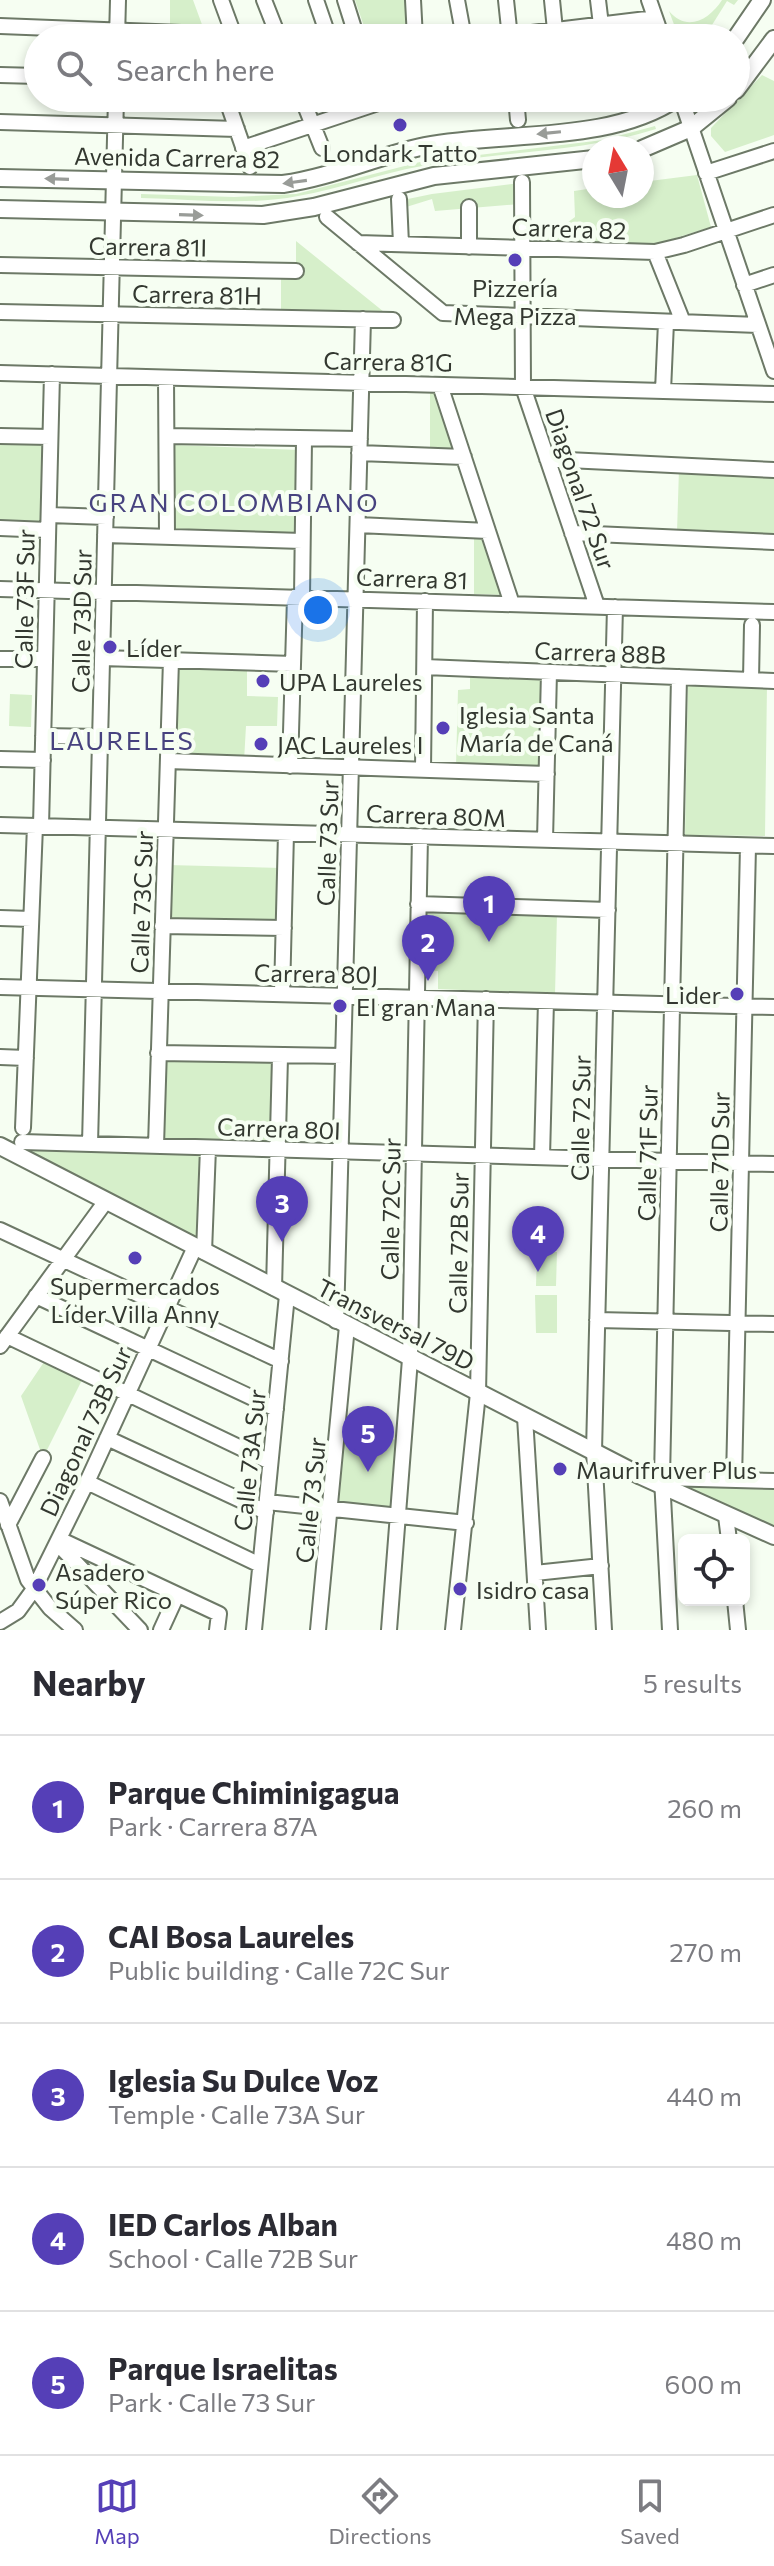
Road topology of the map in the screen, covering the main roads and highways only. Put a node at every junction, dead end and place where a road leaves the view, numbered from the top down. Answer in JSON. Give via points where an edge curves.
{"nodes":[{"id":1,"x":762,"y":0,"type":"edge"},
{"id":2,"x":746,"y":24,"type":"edge"},
{"id":3,"x":774,"y":39,"type":"edge"},
{"id":4,"x":750,"y":71,"type":"edge"},
{"id":5,"x":650,"y":112,"type":"edge"},
{"id":6,"x":711,"y":112,"type":"edge"},
{"id":7,"x":654,"y":144,"type":"edge"},
{"id":8,"x":582,"y":160,"type":"edge"},
{"id":9,"x":0,"y":178,"type":"edge"},
{"id":10,"x":0,"y":209,"type":"edge"},
{"id":11,"x":0,"y":1146,"type":"edge"},
{"id":12,"x":774,"y":1536,"type":"edge"}],
"edges":[{"from":1,"to":2,"type":"main road"},
{"from":3,"to":4,"type":"main road"},
{"from":5,"to":9,"type":"main road","name":"Avenida Carrera 82","one_way":true,"via":[[607,126],[426,146],[306,181],[257,185]]},
{"from":6,"to":7,"type":"main road","via":[[691,128]]},
{"from":10,"to":8,"type":"main road","one_way":true,"via":[[263,215],[434,176]]},
{"from":11,"to":12,"type":"main road","name":"Transversal 79D","via":[[525,1417]]}]}
